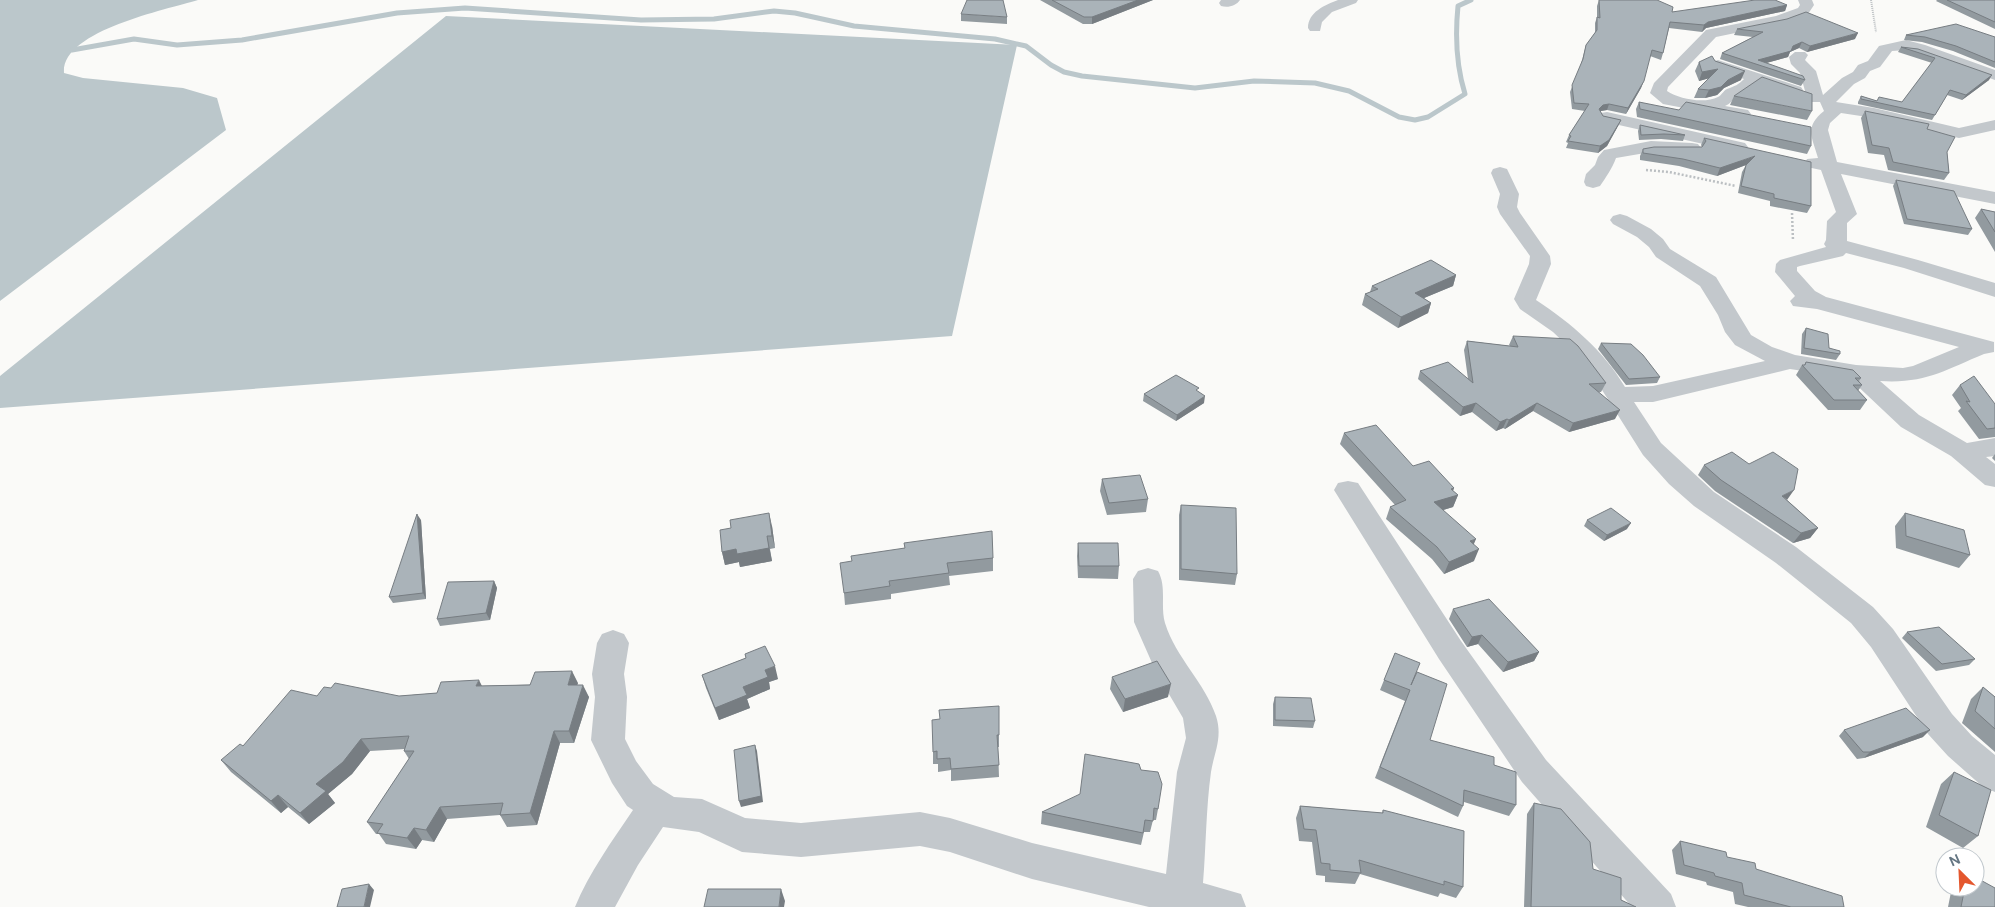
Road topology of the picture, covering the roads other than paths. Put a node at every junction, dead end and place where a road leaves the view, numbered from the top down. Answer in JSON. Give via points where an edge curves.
{"nodes":[{"id":1,"x":1351,"y":0,"type":"edge"},
{"id":2,"x":1804,"y":0,"type":"edge"},
{"id":3,"x":1315,"y":28,"type":"dead end"},
{"id":4,"x":1800,"y":56,"type":"dead end"},
{"id":5,"x":1718,"y":65,"type":"edge"},
{"id":6,"x":1995,"y":75,"type":"edge"},
{"id":7,"x":1754,"y":76,"type":"junction"},
{"id":8,"x":1664,"y":98,"type":"junction"},
{"id":9,"x":1824,"y":102,"type":"junction"},
{"id":10,"x":1700,"y":105,"type":"junction"},
{"id":11,"x":1607,"y":117,"type":"edge"},
{"id":12,"x":1758,"y":117,"type":"edge"},
{"id":13,"x":1995,"y":125,"type":"edge"},
{"id":14,"x":1800,"y":126,"type":"edge"},
{"id":15,"x":1819,"y":130,"type":"junction"},
{"id":16,"x":1661,"y":134,"type":"junction"},
{"id":17,"x":1797,"y":160,"type":"edge"},
{"id":18,"x":1829,"y":167,"type":"junction"},
{"id":19,"x":1500,"y":173,"type":"dead end"},
{"id":20,"x":1594,"y":182,"type":"dead end"},
{"id":21,"x":1995,"y":198,"type":"edge"},
{"id":22,"x":1620,"y":220,"type":"dead end"},
{"id":23,"x":1834,"y":244,"type":"junction"},
{"id":24,"x":1995,"y":290,"type":"edge"},
{"id":25,"x":1989,"y":347,"type":"edge"},
{"id":26,"x":1790,"y":362,"type":"junction"},
{"id":27,"x":1856,"y":372,"type":"junction"},
{"id":28,"x":1618,"y":395,"type":"junction"},
{"id":29,"x":1995,"y":447,"type":"edge"},
{"id":30,"x":1962,"y":452,"type":"junction"},
{"id":31,"x":1995,"y":478,"type":"edge"},
{"id":32,"x":1348,"y":490,"type":"dead end"},
{"id":33,"x":1148,"y":578,"type":"dead end"},
{"id":34,"x":613,"y":643,"type":"dead end"},
{"id":35,"x":1995,"y":776,"type":"edge"},
{"id":36,"x":657,"y":806,"type":"junction"},
{"id":37,"x":1182,"y":903,"type":"edge"},
{"id":38,"x":594,"y":907,"type":"edge"},
{"id":39,"x":1227,"y":907,"type":"edge"},
{"id":40,"x":1657,"y":907,"type":"edge"}],
"edges":[{"from":1,"to":3,"type":"street","via":[[1327,9],[1315,21]]},
{"from":2,"to":8,"type":"street","via":[[1807,5],[1804,10],[1780,20],[1708,36],[1660,86],[1658,93]]},
{"from":4,"to":9,"type":"street","via":[[1797,61],[1808,71]]},
{"from":5,"to":7,"type":"street"},
{"from":6,"to":9,"type":"street","via":[[1920,48],[1897,45],[1884,49],[1874,64],[1864,68]]},
{"from":7,"to":9,"type":"street"},
{"from":7,"to":10,"type":"street","via":[[1744,89],[1731,92],[1723,101]]},
{"from":8,"to":10,"type":"street"},
{"from":8,"to":16,"type":"street"},
{"from":9,"to":13,"type":"street","via":[[1959,133]]},
{"from":9,"to":15,"type":"street","via":[[1833,112],[1822,121]]},
{"from":10,"to":12,"type":"street"},
{"from":11,"to":16,"type":"street"},
{"from":14,"to":15,"type":"street"},
{"from":15,"to":18,"type":"street"},
{"from":16,"to":20,"type":"street","via":[[1638,147],[1610,154],[1604,168],[1595,174]]},
{"from":17,"to":18,"type":"street"},
{"from":18,"to":21,"type":"street"},
{"from":18,"to":23,"type":"street","via":[[1847,214],[1837,221]]},
{"from":19,"to":28,"type":"street","via":[[1509,194],[1507,207],[1510,214],[1540,256],[1540,264],[1525,299],[1561,326],[1584,349]]},
{"from":22,"to":26,"type":"street","via":[[1644,232],[1662,253],[1708,282],[1743,340]]},
{"from":23,"to":24,"type":"street"},
{"from":23,"to":25,"type":"street","via":[[1836,252],[1788,264],[1786,272],[1808,301]]},
{"from":25,"to":27,"type":"street","via":[[1918,373]]},
{"from":26,"to":27,"type":"street"},
{"from":26,"to":28,"type":"street","via":[[1653,394]]},
{"from":27,"to":30,"type":"street","via":[[1910,421]]},
{"from":28,"to":35,"type":"street","via":[[1652,449],[1679,477],[1704,499],[1786,555],[1862,615],[1882,638],[1940,724]]},
{"from":29,"to":30,"type":"street"},
{"from":30,"to":31,"type":"street"},
{"from":32,"to":40,"type":"street","via":[[1450,650],[1534,771]]},
{"from":33,"to":37,"type":"street","via":[[1149,622],[1167,663],[1200,717],[1203,738],[1194,772]]},
{"from":34,"to":36,"type":"street","via":[[608,674],[611,697],[608,740],[640,795]]},
{"from":36,"to":37,"type":"street","via":[[668,813],[702,816],[742,836],[801,840],[920,829]]},
{"from":36,"to":38,"type":"street"},
{"from":37,"to":39,"type":"street"}]}
